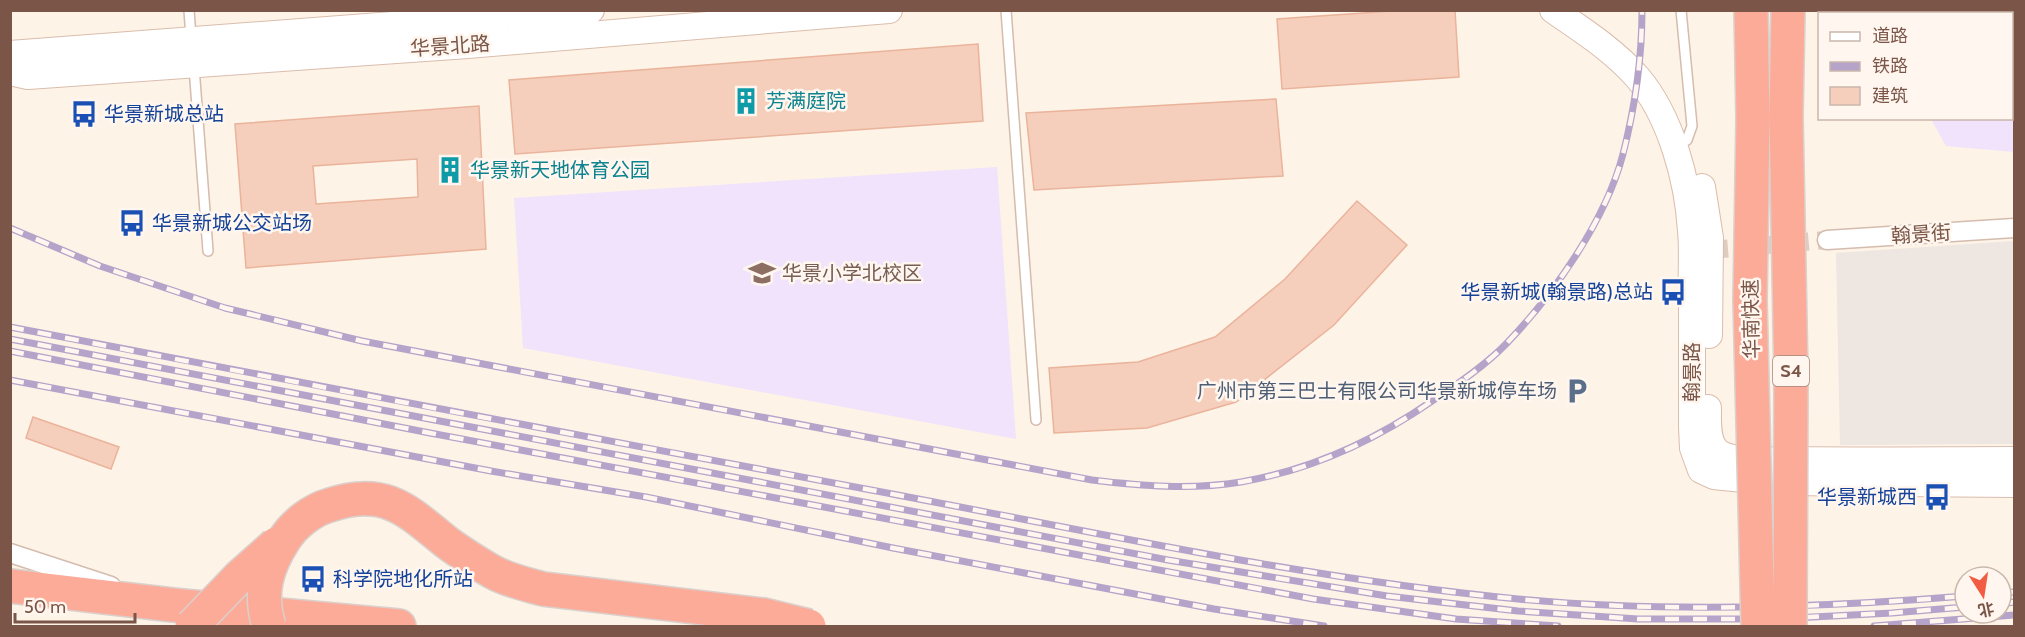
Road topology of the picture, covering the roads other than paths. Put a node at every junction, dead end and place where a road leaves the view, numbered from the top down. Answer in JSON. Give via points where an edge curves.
{"nodes":[{"id":1,"x":189,"y":10,"type":"edge"},
{"id":2,"x":591,"y":10,"type":"edge"},
{"id":3,"x":890,"y":10,"type":"edge"},
{"id":4,"x":1006,"y":10,"type":"edge"},
{"id":5,"x":1553,"y":10,"type":"edge"},
{"id":6,"x":1579,"y":10,"type":"edge"},
{"id":7,"x":1681,"y":10,"type":"edge"},
{"id":8,"x":1751,"y":10,"type":"edge"},
{"id":9,"x":1788,"y":10,"type":"edge"},
{"id":10,"x":519,"y":25,"type":"edge"},
{"id":11,"x":192,"y":52,"type":"junction"},
{"id":12,"x":10,"y":54,"type":"edge"},
{"id":13,"x":10,"y":72,"type":"edge"},
{"id":14,"x":1680,"y":144,"type":"junction"},
{"id":15,"x":2014,"y":228,"type":"edge"},
{"id":16,"x":1827,"y":240,"type":"tunnel mouth"},
{"id":17,"x":208,"y":251,"type":"dead end"},
{"id":18,"x":1701,"y":251,"type":"junction"},
{"id":19,"x":1750,"y":300,"type":"junction"},
{"id":20,"x":1036,"y":420,"type":"dead end"},
{"id":21,"x":2014,"y":460,"type":"edge"},
{"id":22,"x":2014,"y":484,"type":"edge"},
{"id":23,"x":289,"y":533,"type":"junction"},
{"id":24,"x":10,"y":554,"type":"edge"},
{"id":25,"x":10,"y":586,"type":"edge"},
{"id":26,"x":182,"y":616,"type":"edge"},
{"id":27,"x":269,"y":627,"type":"edge"},
{"id":28,"x":399,"y":627,"type":"edge"},
{"id":29,"x":809,"y":627,"type":"edge"},
{"id":30,"x":1739,"y":627,"type":"edge"},
{"id":31,"x":1758,"y":627,"type":"edge"},
{"id":32,"x":1790,"y":627,"type":"edge"}],
"edges":[{"from":1,"to":11,"type":"lane"},
{"from":2,"to":10,"type":"street","name":"华景北路"},
{"from":3,"to":10,"type":"street","name":"华景北路"},
{"from":4,"to":20,"type":"lane"},
{"from":5,"to":14,"type":"street","name":"翰景路","via":[[1614,55],[1638,79]]},
{"from":6,"to":14,"type":"street","name":"翰景路","via":[[1626,45],[1657,81],[1669,101]]},
{"from":7,"to":14,"type":"lane","via":[[1692,126]]},
{"from":8,"to":19,"type":"highway","name":"华南快速","number":"S4","bridge":true},
{"from":9,"to":32,"type":"highway","name":"华南快速","number":"S4","bridge":true},
{"from":10,"to":11,"type":"street","name":"华景北路"},
{"from":11,"to":12,"type":"street","name":"华景北路"},
{"from":11,"to":13,"type":"street","name":"华景北路","via":[[56,74],[28,76]]},
{"from":11,"to":17,"type":"lane"},
{"from":14,"to":18,"type":"street","name":"翰景路","via":[[1706,203]]},
{"from":15,"to":16,"type":"street","name":"翰景街"},
{"from":18,"to":21,"type":"street","name":"翰景路","via":[[1708,429],[1720,454],[1780,460]]},
{"from":18,"to":22,"type":"street","name":"翰景路","via":[[1692,427],[1701,470],[1714,476],[1773,482]]},
{"from":19,"to":30,"type":"highway","bridge":true,"via":[[1741,386]]},
{"from":19,"to":31,"type":"highway","name":"华南快速","number":"S4","bridge":true},
{"from":23,"to":26,"type":"highway","bridge":true,"via":[[240,576]]},
{"from":23,"to":27,"type":"highway","bridge":true,"via":[[264,583]]},
{"from":23,"to":29,"type":"highway","bridge":true,"via":[[322,507],[373,499],[406,510],[447,543],[516,582],[764,615]]},
{"from":24,"to":26,"type":"street"},
{"from":25,"to":26,"type":"highway"},
{"from":26,"to":28,"type":"highway"}]}
